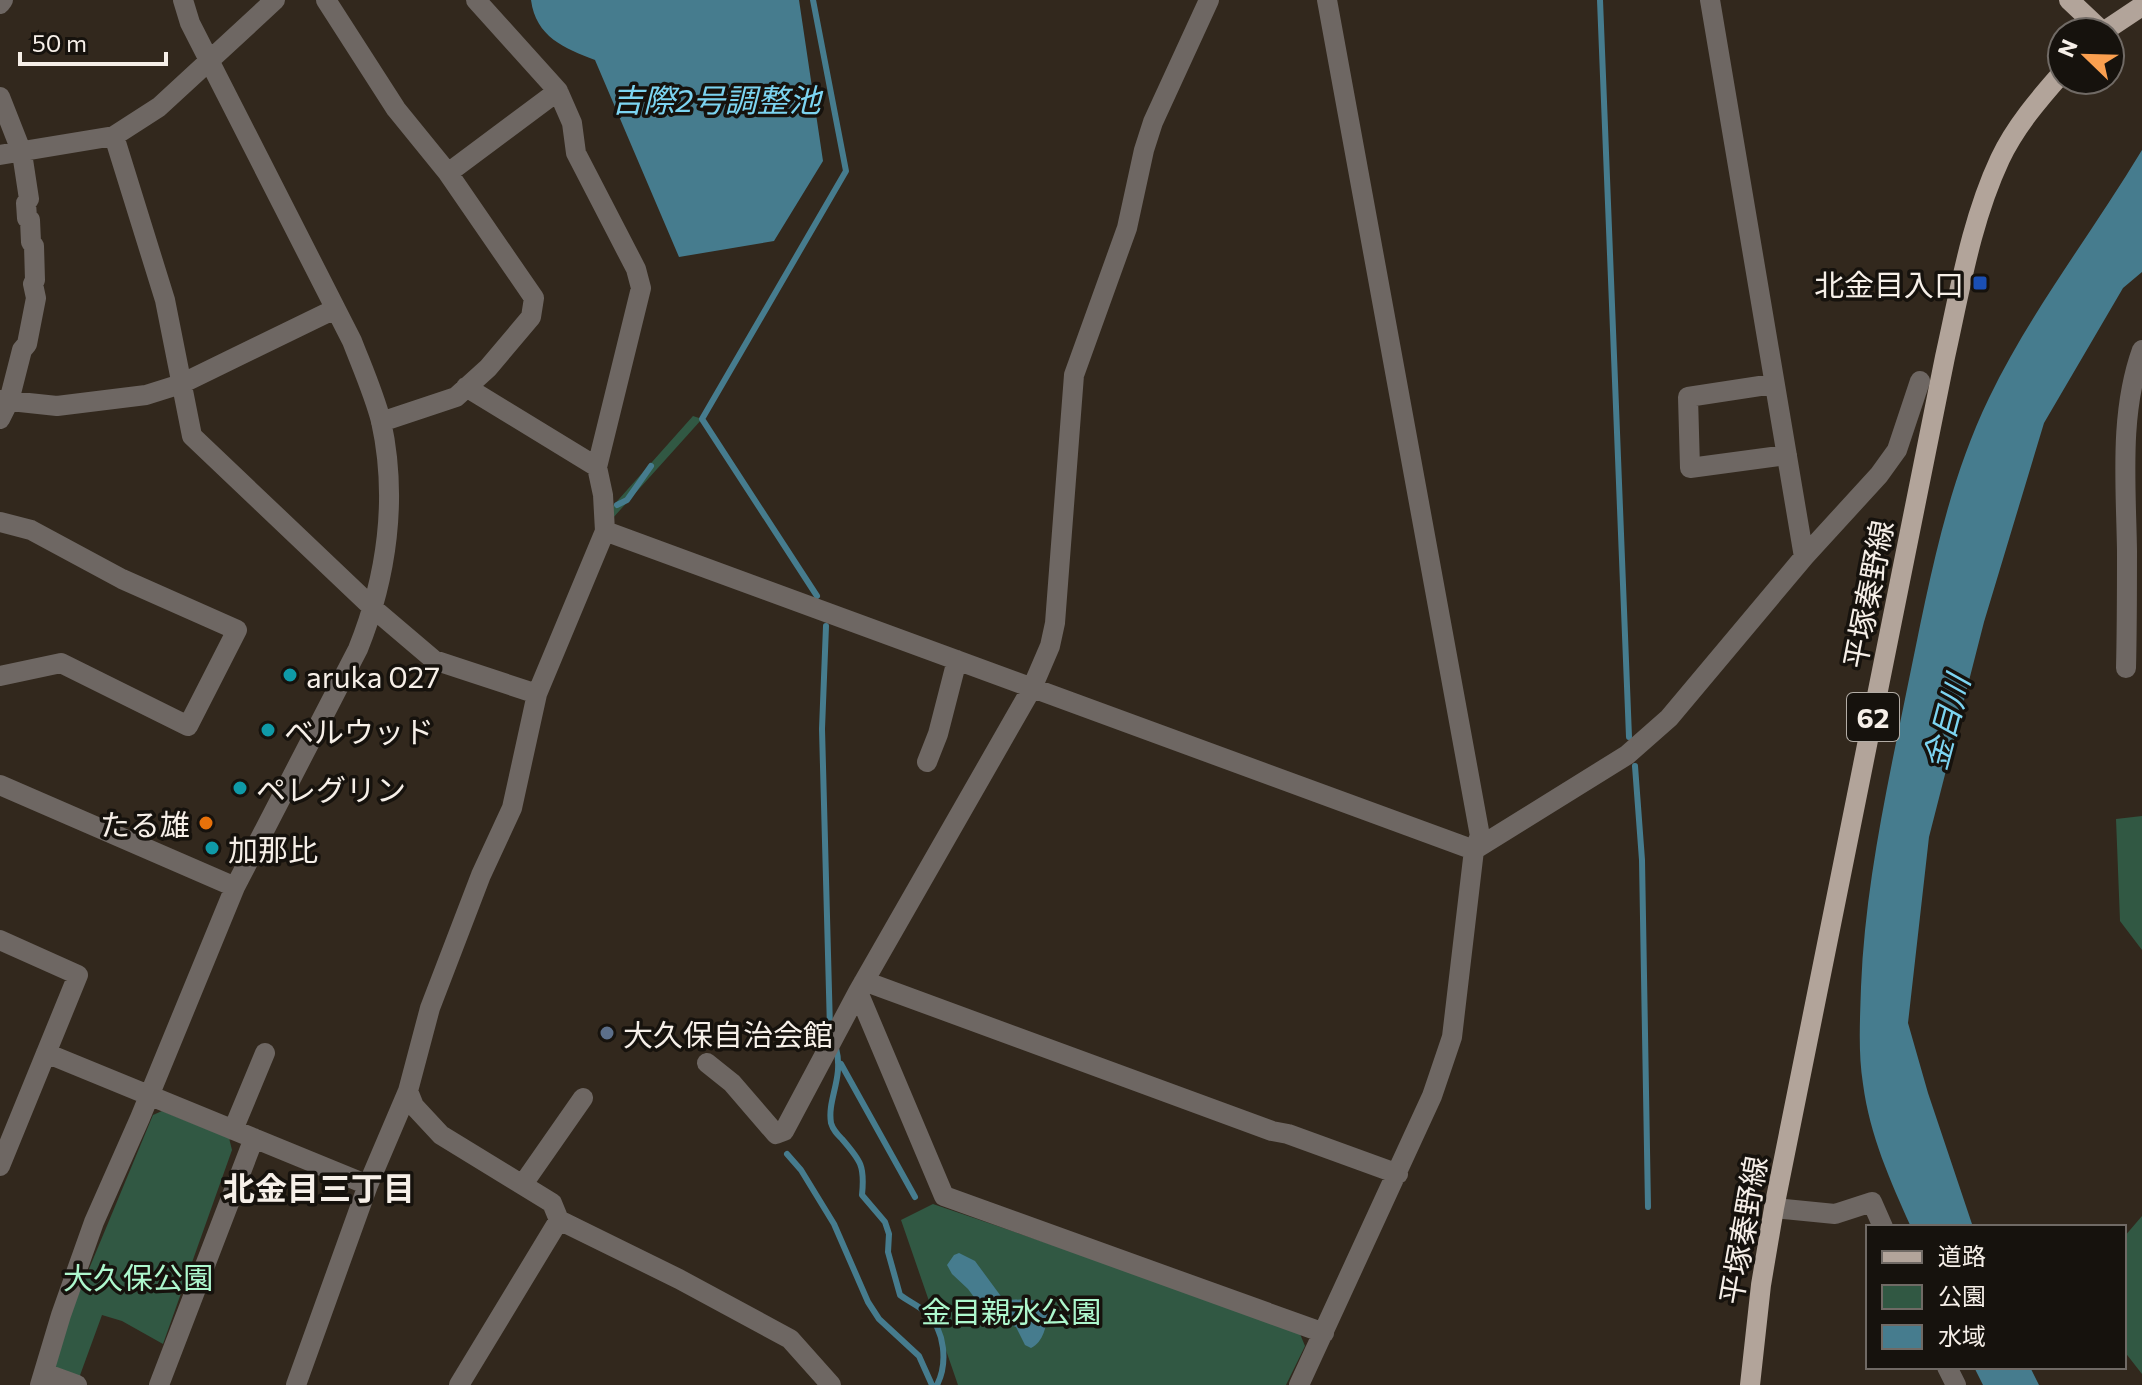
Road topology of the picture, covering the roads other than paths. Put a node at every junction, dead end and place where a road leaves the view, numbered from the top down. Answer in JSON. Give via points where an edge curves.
{"nodes":[{"id":1,"x":183,"y":0,"type":"edge"},
{"id":2,"x":275,"y":0,"type":"edge"},
{"id":3,"x":326,"y":0,"type":"edge"},
{"id":4,"x":476,"y":0,"type":"edge"},
{"id":5,"x":1209,"y":0,"type":"edge"},
{"id":6,"x":1327,"y":0,"type":"edge"},
{"id":7,"x":1710,"y":0,"type":"edge"},
{"id":8,"x":2069,"y":0,"type":"edge"},
{"id":9,"x":2086,"y":16,"type":"edge"},
{"id":10,"x":210,"y":61,"type":"junction"},
{"id":11,"x":558,"y":91,"type":"junction"},
{"id":12,"x":2046,"y":92,"type":"edge"},
{"id":13,"x":0,"y":97,"type":"edge"},
{"id":14,"x":114,"y":136,"type":"junction"},
{"id":15,"x":22,"y":153,"type":"junction"},
{"id":16,"x":0,"y":155,"type":"edge"},
{"id":17,"x":448,"y":173,"type":"junction"},
{"id":18,"x":335,"y":309,"type":"junction"},
{"id":19,"x":2142,"y":350,"type":"edge"},
{"id":20,"x":1920,"y":381,"type":"dead end"},
{"id":21,"x":181,"y":384,"type":"junction"},
{"id":22,"x":1773,"y":384,"type":"junction"},
{"id":23,"x":466,"y":387,"type":"junction"},
{"id":24,"x":3,"y":407,"type":"edge"},
{"id":25,"x":2135,"y":412,"type":"edge"},
{"id":26,"x":381,"y":422,"type":"junction"},
{"id":27,"x":1787,"y":455,"type":"junction"},
{"id":28,"x":597,"y":467,"type":"junction"},
{"id":29,"x":0,"y":522,"type":"edge"},
{"id":30,"x":605,"y":531,"type":"junction"},
{"id":31,"x":1804,"y":557,"type":"junction"},
{"id":32,"x":374,"y":609,"type":"junction"},
{"id":33,"x":957,"y":660,"type":"junction"},
{"id":34,"x":2126,"y":668,"type":"dead end"},
{"id":35,"x":0,"y":676,"type":"edge"},
{"id":36,"x":1032,"y":688,"type":"junction"},
{"id":37,"x":537,"y":694,"type":"junction"},
{"id":38,"x":927,"y":762,"type":"dead end"},
{"id":39,"x":0,"y":785,"type":"edge"},
{"id":40,"x":1474,"y":850,"type":"junction"},
{"id":41,"x":235,"y":887,"type":"junction"},
{"id":42,"x":0,"y":940,"type":"edge"},
{"id":43,"x":861,"y":987,"type":"junction"},
{"id":44,"x":46,"y":1053,"type":"junction"},
{"id":45,"x":265,"y":1053,"type":"dead end"},
{"id":46,"x":707,"y":1063,"type":"dead end"},
{"id":47,"x":408,"y":1091,"type":"junction"},
{"id":48,"x":148,"y":1096,"type":"junction"},
{"id":49,"x":583,"y":1098,"type":"dead end"},
{"id":50,"x":233,"y":1130,"type":"junction"},
{"id":51,"x":254,"y":1138,"type":"junction"},
{"id":52,"x":0,"y":1166,"type":"edge"},
{"id":53,"x":1398,"y":1174,"type":"junction"},
{"id":54,"x":523,"y":1184,"type":"junction"},
{"id":55,"x":368,"y":1185,"type":"junction"},
{"id":56,"x":1774,"y":1208,"type":"junction"},
{"id":57,"x":559,"y":1220,"type":"junction"},
{"id":58,"x":1882,"y":1225,"type":"edge"},
{"id":59,"x":1324,"y":1333,"type":"junction"},
{"id":60,"x":42,"y":1379,"type":"edge"},
{"id":61,"x":77,"y":1385,"type":"edge"},
{"id":62,"x":159,"y":1385,"type":"edge"},
{"id":63,"x":296,"y":1385,"type":"edge"},
{"id":64,"x":459,"y":1385,"type":"edge"},
{"id":65,"x":831,"y":1385,"type":"edge"},
{"id":66,"x":1299,"y":1385,"type":"edge"},
{"id":67,"x":1750,"y":1385,"type":"edge"}],
"edges":[{"from":1,"to":10,"type":"street"},
{"from":2,"to":10,"type":"street"},
{"from":3,"to":17,"type":"street","via":[[396,109]]},
{"from":4,"to":11,"type":"street"},
{"from":5,"to":36,"type":"street","via":[[1153,122],[1127,228],[1074,375],[1055,623]]},
{"from":6,"to":40,"type":"street","via":[[1480,836]]},
{"from":7,"to":22,"type":"street"},
{"from":8,"to":9,"type":"main road"},
{"from":10,"to":14,"type":"street","via":[[159,107]]},
{"from":10,"to":18,"type":"street"},
{"from":11,"to":17,"type":"street"},
{"from":11,"to":28,"type":"street","via":[[572,123],[576,153],[641,288]]},
{"from":12,"to":56,"type":"main road","name":"平塚秦野線","number":"62","via":[[2001,157],[1976,220]]},
{"from":13,"to":15,"type":"street"},
{"from":14,"to":15,"type":"street"},
{"from":14,"to":21,"type":"street","via":[[165,300]]},
{"from":15,"to":16,"type":"street"},
{"from":15,"to":24,"type":"street","via":[[36,298]]},
{"from":17,"to":23,"type":"street","via":[[534,298],[531,317]]},
{"from":18,"to":21,"type":"street"},
{"from":18,"to":26,"type":"street"},
{"from":19,"to":25,"type":"street"},
{"from":20,"to":31,"type":"street","via":[[1897,450]]},
{"from":21,"to":24,"type":"street","via":[[146,395]]},
{"from":21,"to":32,"type":"street","via":[[192,436]]},
{"from":22,"to":27,"type":"street"},
{"from":22,"to":27,"type":"street","via":[[1688,397],[1690,468]]},
{"from":23,"to":26,"type":"street","via":[[456,397]]},
{"from":23,"to":28,"type":"street"},
{"from":25,"to":34,"type":"street","via":[[2124,478]]},
{"from":26,"to":32,"type":"street","via":[[389,509]]},
{"from":27,"to":31,"type":"street"},
{"from":28,"to":30,"type":"street"},
{"from":29,"to":35,"type":"street","via":[[31,530],[122,579],[237,630],[188,726],[61,663]]},
{"from":30,"to":33,"type":"street"},
{"from":30,"to":37,"type":"street"},
{"from":31,"to":40,"type":"street","via":[[1669,718],[1627,755]]},
{"from":32,"to":37,"type":"street","via":[[434,660]]},
{"from":32,"to":41,"type":"street"},
{"from":33,"to":36,"type":"street"},
{"from":33,"to":38,"type":"street"},
{"from":36,"to":40,"type":"street"},
{"from":36,"to":43,"type":"street"},
{"from":37,"to":47,"type":"street","via":[[512,808],[430,1008]]},
{"from":39,"to":41,"type":"street"},
{"from":40,"to":53,"type":"street","via":[[1452,1037]]},
{"from":41,"to":48,"type":"street"},
{"from":42,"to":44,"type":"street","via":[[78,975]]},
{"from":43,"to":46,"type":"street","via":[[784,1131],[776,1134]]},
{"from":43,"to":53,"type":"street"},
{"from":43,"to":59,"type":"street","via":[[944,1196]]},
{"from":44,"to":48,"type":"street"},
{"from":44,"to":52,"type":"street"},
{"from":45,"to":50,"type":"street"},
{"from":47,"to":54,"type":"street","via":[[441,1135]]},
{"from":47,"to":55,"type":"street"},
{"from":48,"to":50,"type":"street"},
{"from":48,"to":60,"type":"street","via":[[94,1222]]},
{"from":49,"to":54,"type":"street"},
{"from":50,"to":51,"type":"street"},
{"from":51,"to":55,"type":"street"},
{"from":51,"to":62,"type":"street"},
{"from":53,"to":59,"type":"street"},
{"from":54,"to":57,"type":"street","via":[[552,1203]]},
{"from":55,"to":63,"type":"street"},
{"from":56,"to":58,"type":"street","via":[[1835,1214],[1872,1202]]},
{"from":56,"to":67,"type":"main road","name":"平塚秦野線","number":"62"},
{"from":57,"to":64,"type":"street"},
{"from":57,"to":65,"type":"street","via":[[790,1339]]},
{"from":59,"to":66,"type":"street"},
{"from":60,"to":61,"type":"street"}]}
